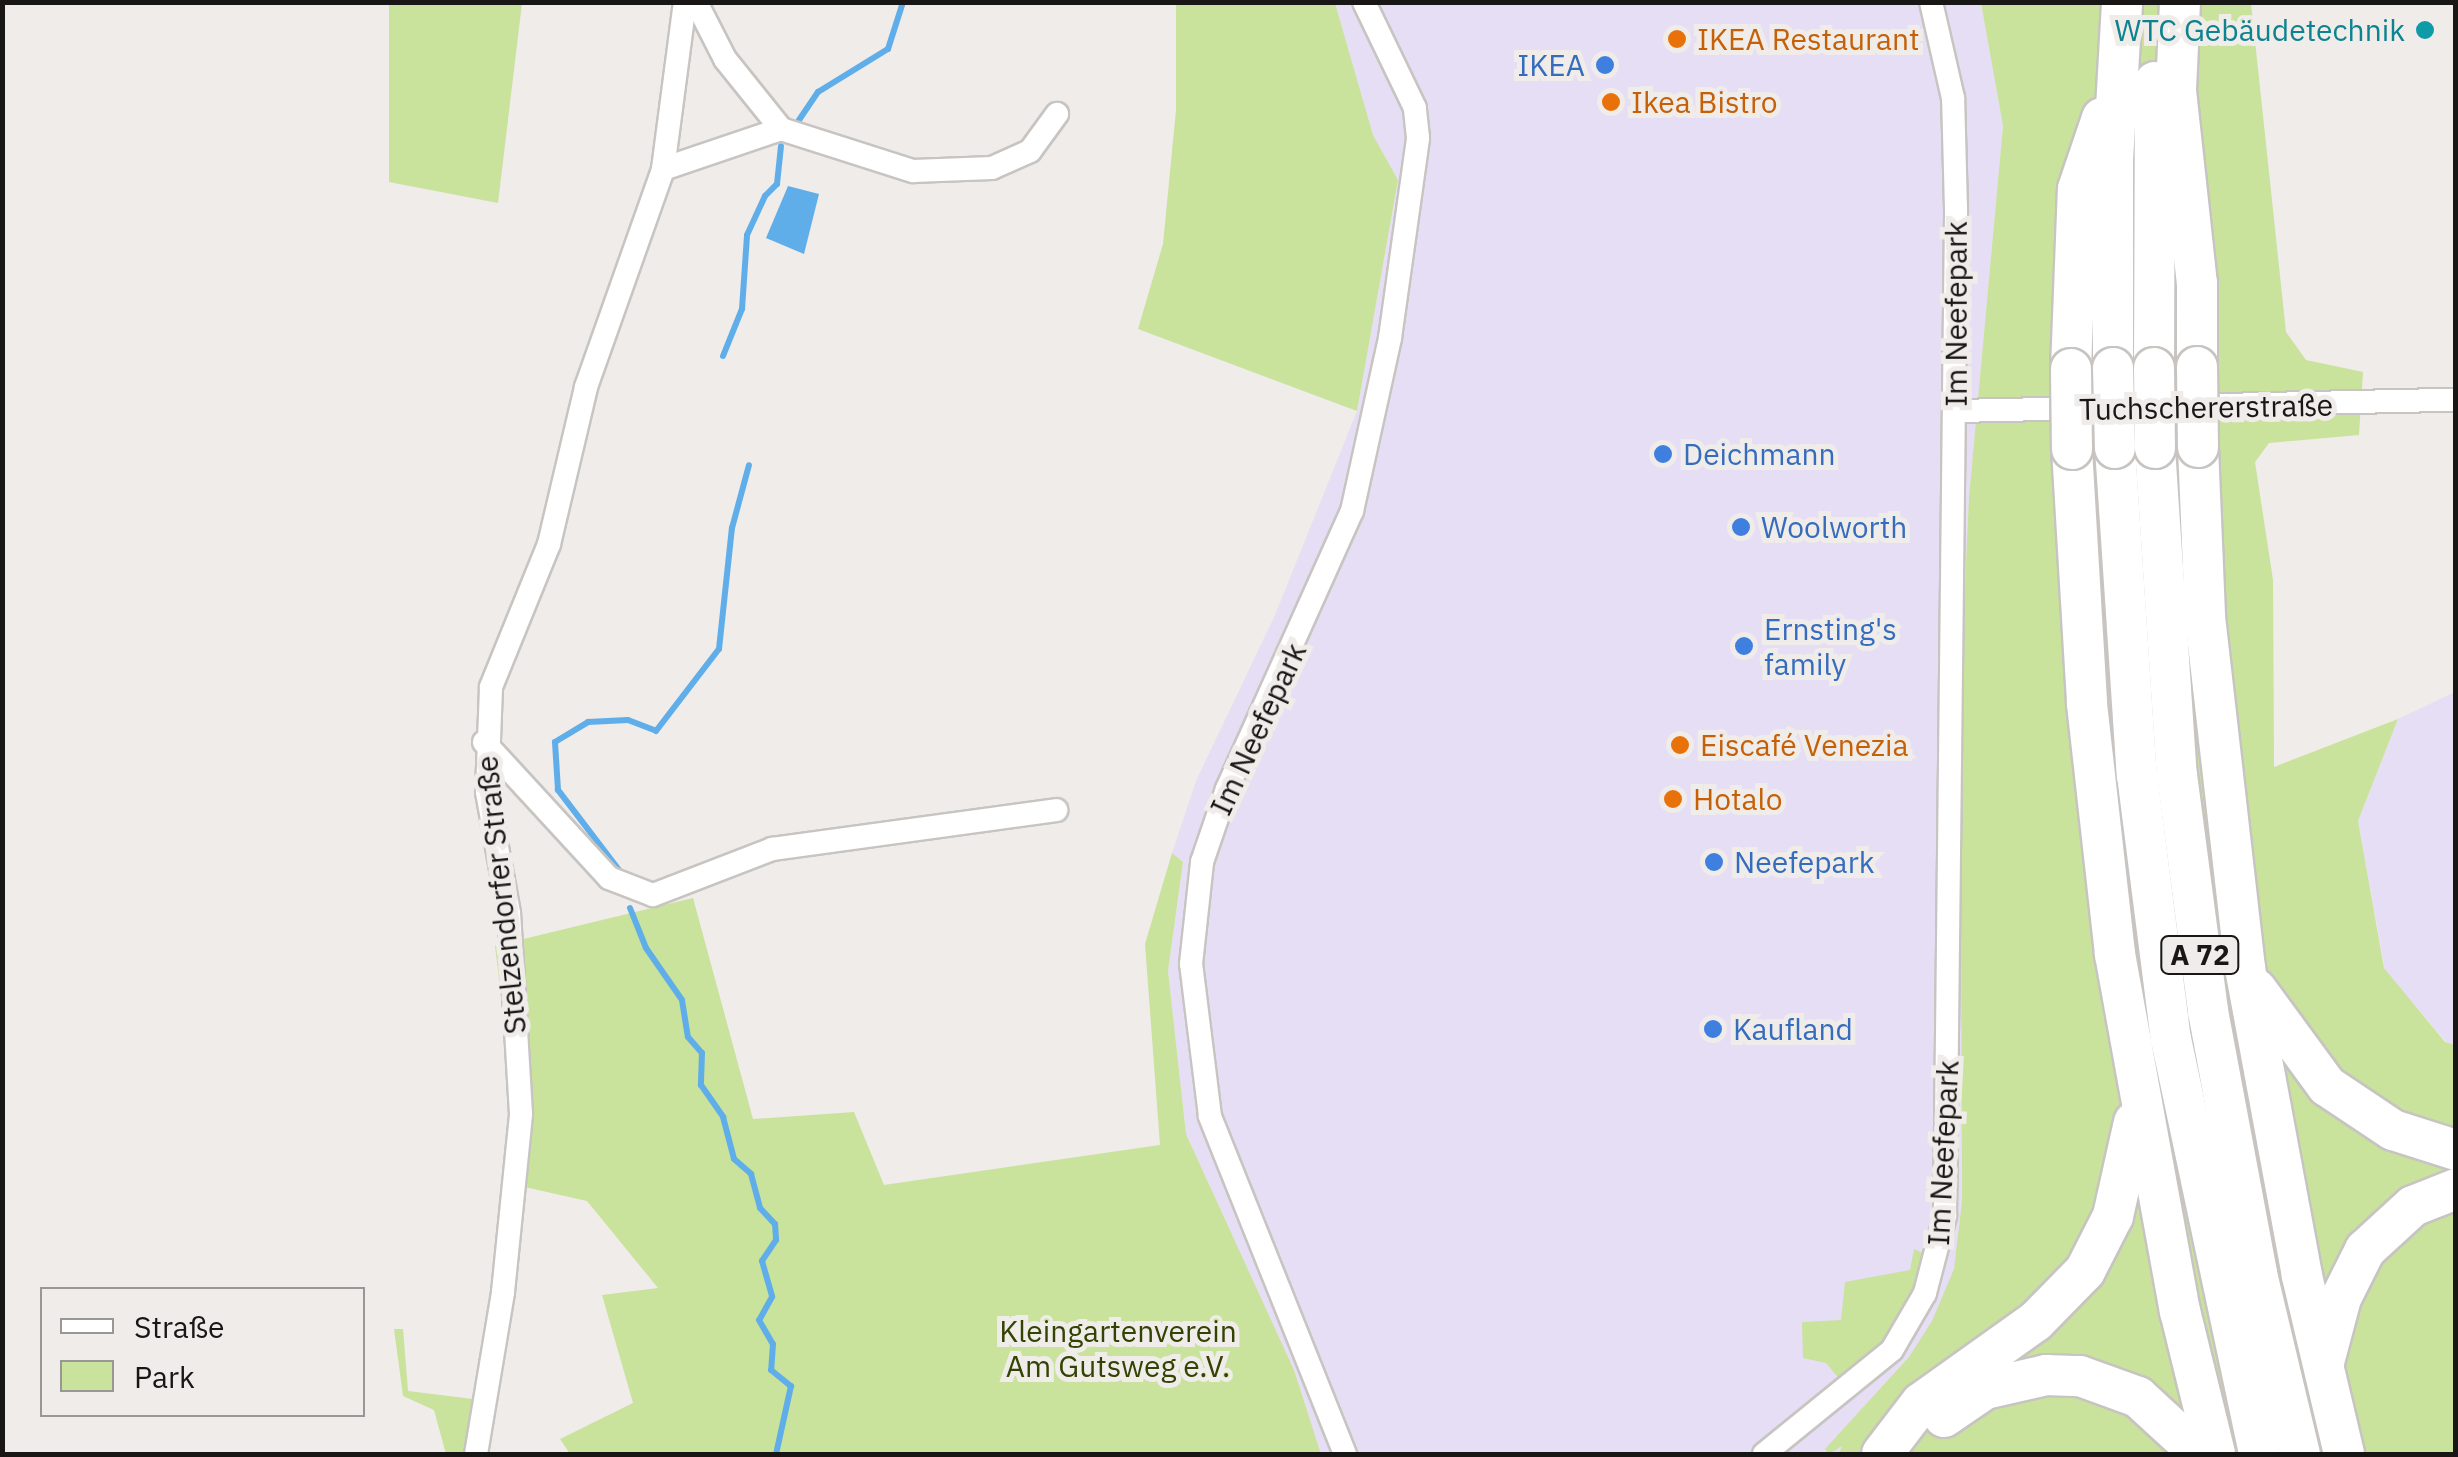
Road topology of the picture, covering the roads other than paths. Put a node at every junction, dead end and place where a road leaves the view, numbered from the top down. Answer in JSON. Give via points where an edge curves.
{"nodes":[{"id":1,"x":686,"y":2,"type":"edge"},
{"id":2,"x":696,"y":2,"type":"edge"},
{"id":3,"x":1364,"y":2,"type":"edge"},
{"id":4,"x":1931,"y":2,"type":"edge"},
{"id":5,"x":2122,"y":2,"type":"edge"},
{"id":6,"x":2159,"y":2,"type":"edge"},
{"id":7,"x":2180,"y":2,"type":"edge"},
{"id":8,"x":2118,"y":71,"type":"junction"},
{"id":9,"x":1056,"y":114,"type":"dead end"},
{"id":10,"x":781,"y":129,"type":"junction"},
{"id":11,"x":664,"y":169,"type":"junction"},
{"id":12,"x":2456,"y":400,"type":"edge"},
{"id":13,"x":1957,"y":411,"type":"junction"},
{"id":14,"x":484,"y":742,"type":"junction"},
{"id":15,"x":1056,"y":810,"type":"dead end"},
{"id":16,"x":2244,"y":968,"type":"junction"},
{"id":17,"x":2132,"y":1063,"type":"junction"},
{"id":18,"x":2456,"y":1150,"type":"edge"},
{"id":19,"x":2456,"y":1189,"type":"edge"},
{"id":20,"x":2321,"y":1371,"type":"junction"},
{"id":21,"x":476,"y":1454,"type":"edge"},
{"id":22,"x":1345,"y":1454,"type":"edge"},
{"id":23,"x":1764,"y":1454,"type":"edge"},
{"id":24,"x":1882,"y":1454,"type":"edge"},
{"id":25,"x":1913,"y":1454,"type":"edge"},
{"id":26,"x":2200,"y":1454,"type":"edge"},
{"id":27,"x":2215,"y":1454,"type":"edge"},
{"id":28,"x":2259,"y":1454,"type":"edge"},
{"id":29,"x":2300,"y":1454,"type":"edge"},
{"id":30,"x":2344,"y":1454,"type":"edge"}],
"edges":[{"from":1,"to":11,"type":"street","name":"Stelzendorfer Straße"},
{"from":2,"to":10,"type":"street","via":[[725,60]]},
{"from":3,"to":22,"type":"street","name":"Im Neefepark","via":[[1415,108],[1418,138],[1390,338],[1352,511],[1227,789],[1202,862],[1191,964],[1210,1116]]},
{"from":4,"to":13,"type":"street","name":"Im Neefepark","via":[[1954,98]]},
{"from":5,"to":8,"type":"highway","number":"A 72"},
{"from":6,"to":29,"type":"highway","number":"A 72","bridge":true,"via":[[2151,199],[2155,448],[2177,775],[2208,1011],[2256,1274]]},
{"from":7,"to":16,"type":"highway","bridge":true,"via":[[2176,90],[2197,283],[2205,617]]},
{"from":8,"to":17,"type":"highway","bridge":true,"via":[[2078,189],[2072,449],[2087,704]]},
{"from":8,"to":28,"type":"highway","number":"A 72","bridge":true,"via":[[2113,368],[2134,739],[2171,1039]]},
{"from":9,"to":10,"type":"street","via":[[1030,151],[992,168],[913,171]]},
{"from":10,"to":11,"type":"street"},
{"from":11,"to":14,"type":"street","name":"Stelzendorfer Straße","via":[[596,352],[549,544],[492,687]]},
{"from":12,"to":13,"type":"street","name":"Tuchschererstraße"},
{"from":13,"to":23,"type":"street","name":"Im Neefepark","via":[[1946,1196],[1939,1258],[1892,1350]]},
{"from":14,"to":15,"type":"street","via":[[610,878],[654,895],[772,849]]},
{"from":14,"to":21,"type":"street","name":"Stelzendorfer Straße","via":[[510,914],[521,1114],[504,1292]]},
{"from":16,"to":18,"type":"highway","via":[[2274,1021],[2327,1086],[2393,1130]]},
{"from":16,"to":20,"type":"highway"},
{"from":17,"to":24,"type":"highway","via":[[2135,1115],[2123,1183],[2085,1272],[2036,1322],[1920,1402]]},
{"from":17,"to":27,"type":"highway"},
{"from":19,"to":20,"type":"highway","via":[[2413,1206],[2365,1250],[2341,1298]]},
{"from":20,"to":30,"type":"highway"},
{"from":25,"to":26,"type":"highway","via":[[1931,1429],[1985,1389],[2046,1375],[2080,1376],[2138,1397]]}]}
